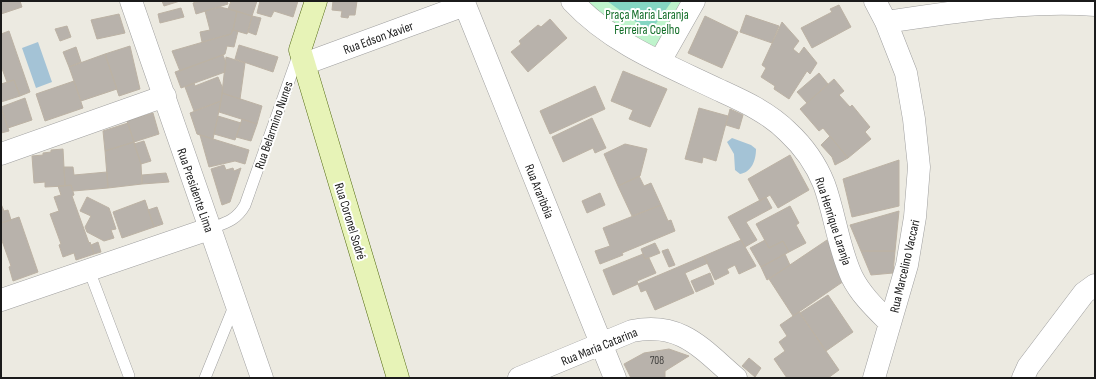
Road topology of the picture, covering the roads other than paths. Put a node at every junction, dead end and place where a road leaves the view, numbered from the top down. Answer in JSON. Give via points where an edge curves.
{"nodes":[{"id":1,"x":131,"y":1,"type":"edge"},
{"id":2,"x":316,"y":1,"type":"edge"},
{"id":3,"x":572,"y":1,"type":"edge"},
{"id":4,"x":694,"y":1,"type":"edge"},
{"id":5,"x":875,"y":1,"type":"edge"},
{"id":6,"x":465,"y":5,"type":"joint"},
{"id":7,"x":1095,"y":5,"type":"edge"},
{"id":8,"x":886,"y":22,"type":"junction"},
{"id":9,"x":302,"y":57,"type":"junction"},
{"id":10,"x":660,"y":61,"type":"junction"},
{"id":11,"x":164,"y":96,"type":"junction"},
{"id":12,"x":1,"y":154,"type":"edge"},
{"id":13,"x":209,"y":229,"type":"junction"},
{"id":14,"x":89,"y":270,"type":"junction"},
{"id":15,"x":1095,"y":285,"type":"edge"},
{"id":16,"x":1,"y":300,"type":"edge"},
{"id":17,"x":236,"y":304,"type":"junction"},
{"id":18,"x":890,"y":323,"type":"junction"},
{"id":19,"x":602,"y":344,"type":"junction"},
{"id":20,"x":129,"y":376,"type":"dead end"},
{"id":21,"x":205,"y":378,"type":"edge"},
{"id":22,"x":262,"y":378,"type":"edge"},
{"id":23,"x":398,"y":378,"type":"edge"},
{"id":24,"x":519,"y":378,"type":"edge"},
{"id":25,"x":615,"y":378,"type":"edge"},
{"id":26,"x":736,"y":378,"type":"edge"},
{"id":27,"x":874,"y":378,"type":"edge"},
{"id":28,"x":1023,"y":378,"type":"edge"}],
"edges":[{"from":1,"to":11,"type":"street","name":"Rua Presidente Lima"},
{"from":2,"to":9,"type":"street","name":"Rua Belarmino Nunes"},
{"from":3,"to":10,"type":"street","name":"Rua Henrique Laranja","via":[[606,31],[645,56]]},
{"from":4,"to":10,"type":"street"},
{"from":5,"to":8,"type":"street","name":"Rua Marcelino Vaccari"},
{"from":6,"to":9,"type":"street","name":"Rua Edson Xavier"},
{"from":6,"to":19,"type":"street","name":"Rua Araribóia"},
{"from":7,"to":8,"type":"street","via":[[1038,1]]},
{"from":8,"to":18,"type":"street","name":"Rua Marcelino Vaccari","via":[[906,73],[919,167],[915,217],[907,265]]},
{"from":9,"to":13,"type":"lane","name":"Rua Belarmino Nunes","via":[[240,215],[234,220]]},
{"from":9,"to":23,"type":"street","name":"Rua Coronel Sodré"},
{"from":10,"to":18,"type":"street","name":"Rua Henrique Laranja","via":[[760,110],[796,140],[810,158],[824,184],[852,276],[864,296]]},
{"from":11,"to":12,"type":"street"},
{"from":11,"to":13,"type":"street","name":"Rua Presidente Lima"},
{"from":13,"to":14,"type":"street"},
{"from":13,"to":17,"type":"street","name":"Rua Presidente Lima"},
{"from":14,"to":16,"type":"street"},
{"from":14,"to":20,"type":"lane"},
{"from":15,"to":28,"type":"street","via":[[1084,293],[1028,367]]},
{"from":17,"to":21,"type":"lane"},
{"from":17,"to":22,"type":"street","name":"Rua Presidente Lima"},
{"from":18,"to":27,"type":"street"},
{"from":19,"to":24,"type":"street","name":"Rua Maria Catarina"},
{"from":19,"to":25,"type":"street","name":"Rua Araribóia"},
{"from":19,"to":26,"type":"street","name":"Rua Maria Catarina","via":[[632,331],[647,328],[673,331],[694,341]]}]}
